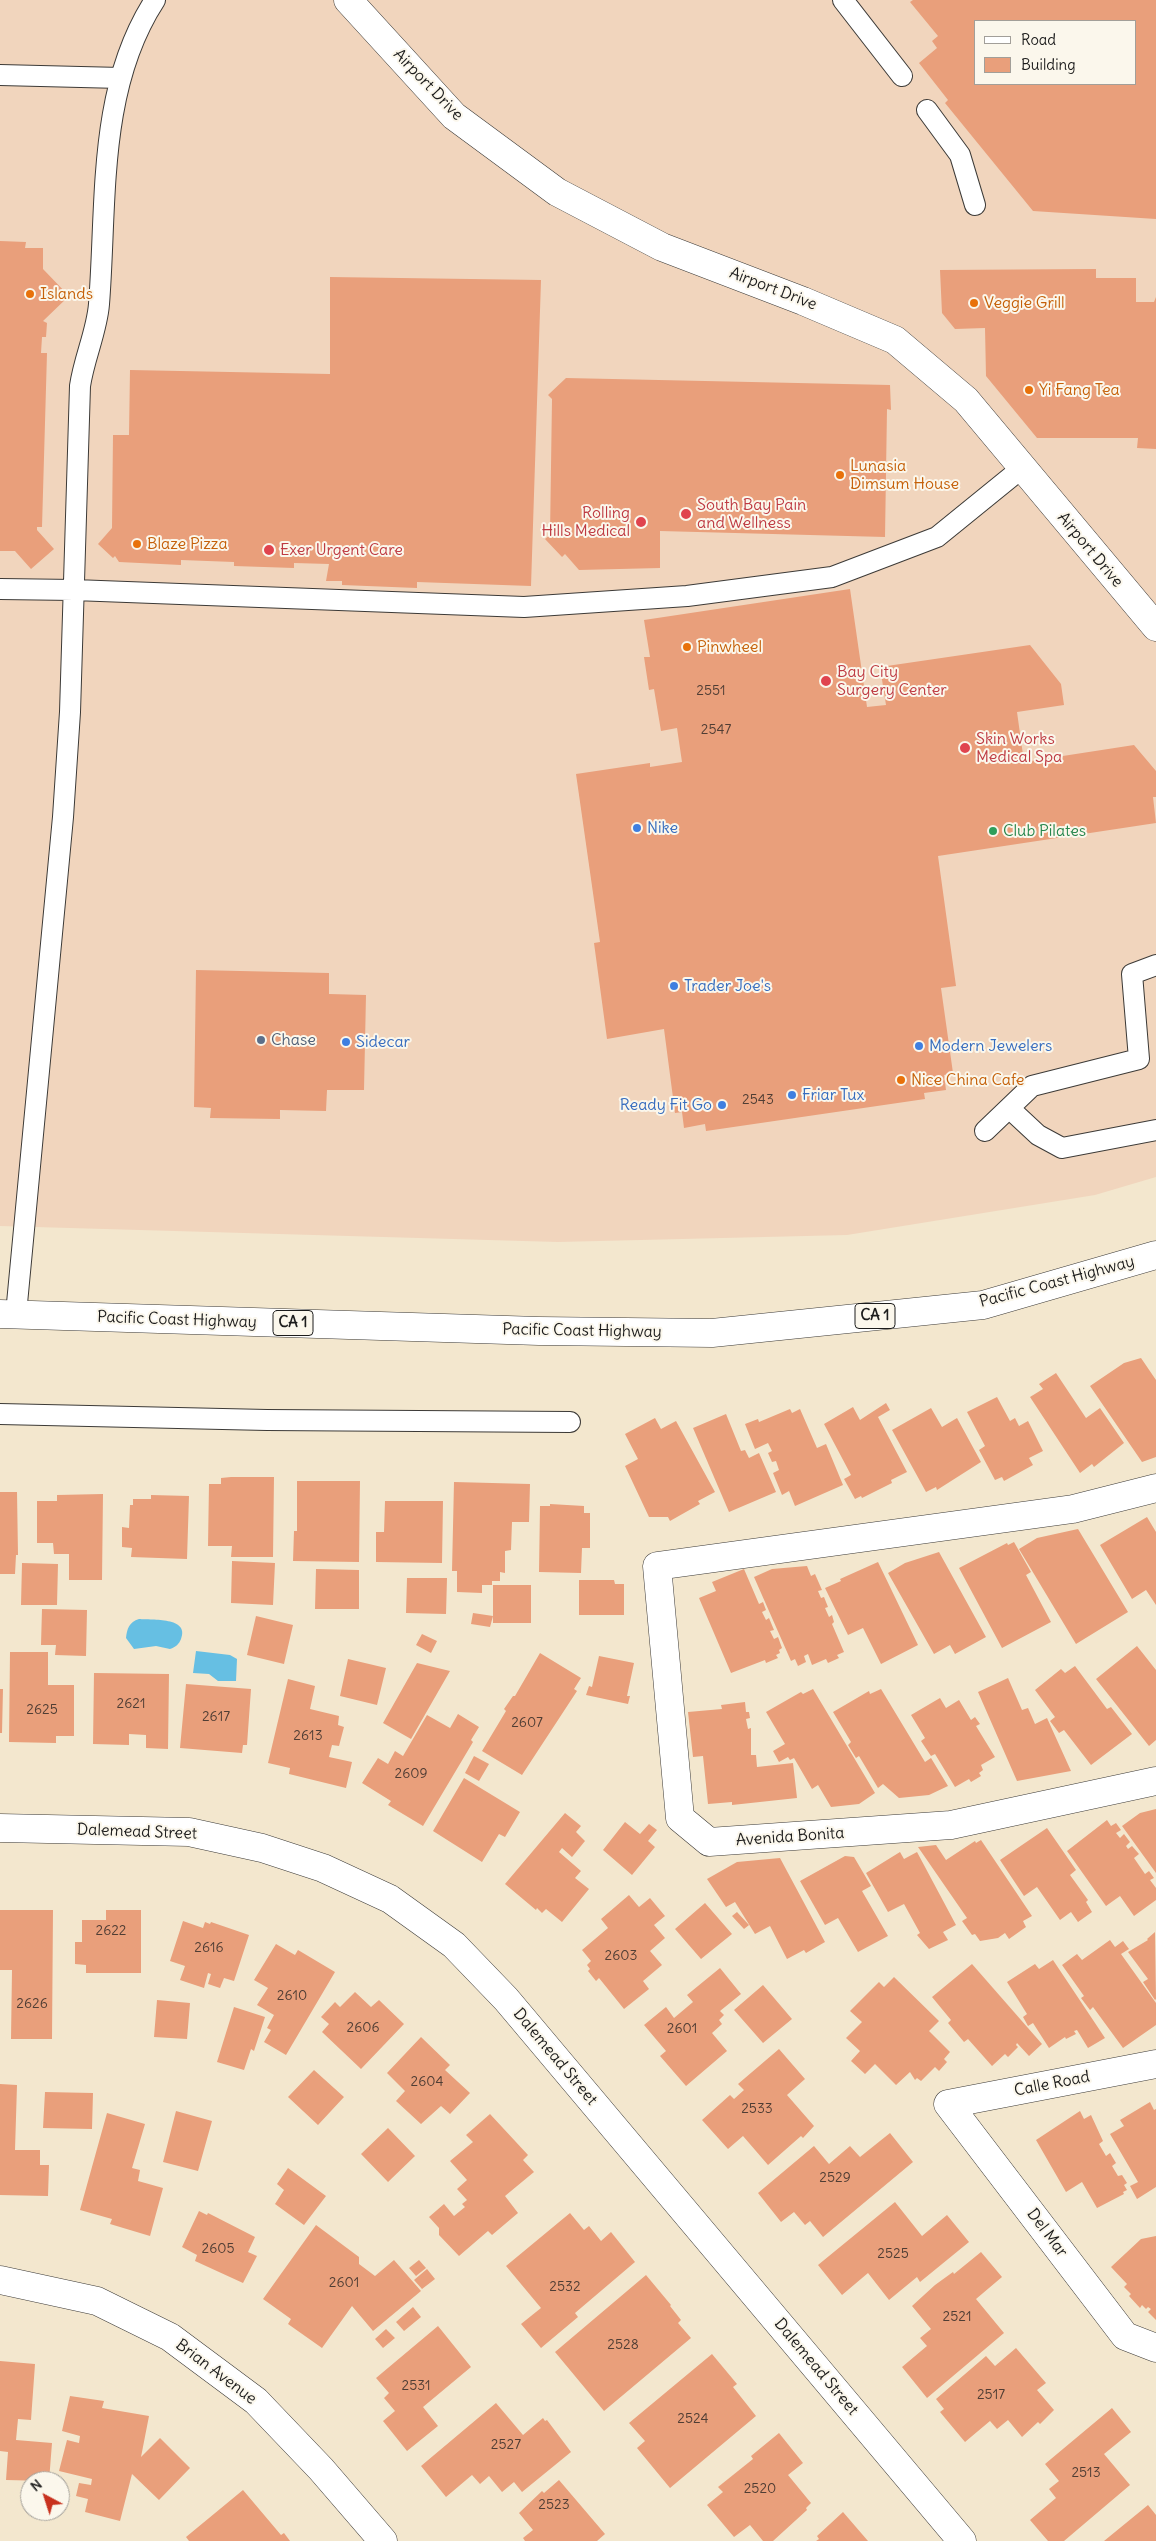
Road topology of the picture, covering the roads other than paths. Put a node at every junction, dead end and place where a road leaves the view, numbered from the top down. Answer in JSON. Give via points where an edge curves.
{"nodes":[{"id":1,"x":155,"y":0,"type":"edge"},
{"id":2,"x":348,"y":0,"type":"edge"},
{"id":3,"x":843,"y":0,"type":"edge"},
{"id":4,"x":0,"y":75,"type":"edge"},
{"id":5,"x":902,"y":76,"type":"dead end"},
{"id":6,"x":120,"y":78,"type":"junction"},
{"id":7,"x":927,"y":110,"type":"dead end"},
{"id":8,"x":975,"y":205,"type":"dead end"},
{"id":9,"x":1022,"y":468,"type":"junction"},
{"id":10,"x":0,"y":589,"type":"edge"},
{"id":11,"x":74,"y":590,"type":"junction"},
{"id":12,"x":1156,"y":628,"type":"edge"},
{"id":13,"x":1156,"y":965,"type":"edge"},
{"id":14,"x":1009,"y":1108,"type":"junction"},
{"id":15,"x":984,"y":1130,"type":"dead end"},
{"id":16,"x":1156,"y":1130,"type":"edge"},
{"id":17,"x":1156,"y":1255,"type":"edge"},
{"id":18,"x":8,"y":1314,"type":"edge"},
{"id":19,"x":0,"y":1414,"type":"edge"},
{"id":20,"x":570,"y":1422,"type":"dead end"},
{"id":21,"x":1156,"y":1488,"type":"edge"},
{"id":22,"x":1156,"y":1782,"type":"edge"},
{"id":23,"x":0,"y":1828,"type":"edge"},
{"id":24,"x":1156,"y":2064,"type":"edge"},
{"id":25,"x":948,"y":2104,"type":"joint"},
{"id":26,"x":0,"y":2280,"type":"edge"},
{"id":27,"x":1156,"y":2348,"type":"edge"},
{"id":28,"x":383,"y":2541,"type":"edge"},
{"id":29,"x":962,"y":2541,"type":"edge"}],
"edges":[{"from":1,"to":6,"type":"lane","via":[[139,24]]},
{"from":2,"to":9,"type":"main road","name":"Airport Drive","via":[[454,116],[558,192],[662,247],[895,340],[966,400]]},
{"from":3,"to":5,"type":"lane"},
{"from":4,"to":6,"type":"lane"},
{"from":6,"to":11,"type":"lane","via":[[103,194],[99,306],[80,386]]},
{"from":7,"to":8,"type":"lane","via":[[960,155]]},
{"from":9,"to":11,"type":"lane","via":[[937,536],[832,577],[687,596],[524,607]]},
{"from":9,"to":12,"type":"main road","name":"Airport Drive"},
{"from":10,"to":11,"type":"lane"},
{"from":11,"to":18,"type":"lane","via":[[63,817]]},
{"from":13,"to":14,"type":"lane","via":[[1132,974],[1139,1059],[1032,1086]]},
{"from":14,"to":15,"type":"lane"},
{"from":14,"to":16,"type":"lane","via":[[1038,1135],[1062,1148]]},
{"from":17,"to":18,"type":"main road","name":"Pacific Coast Highway","number":"CA 1","via":[[983,1305],[712,1333],[529,1331]]},
{"from":19,"to":20,"type":"lane"},
{"from":21,"to":22,"type":"main road","name":"Avenida Bonita","via":[[1073,1509],[657,1566],[680,1818],[709,1842],[951,1826]]},
{"from":23,"to":29,"type":"main road","name":"Dalemead Street","via":[[189,1832],[262,1848],[323,1868],[390,1899],[454,1945],[506,1998]]},
{"from":24,"to":25,"type":"main road","name":"Calle Road"},
{"from":25,"to":27,"type":"main road","name":"Del Mar","via":[[1125,2336]]},
{"from":26,"to":28,"type":"main road","name":"Brian Avenue","via":[[98,2301],[170,2337],[256,2401]]}]}
